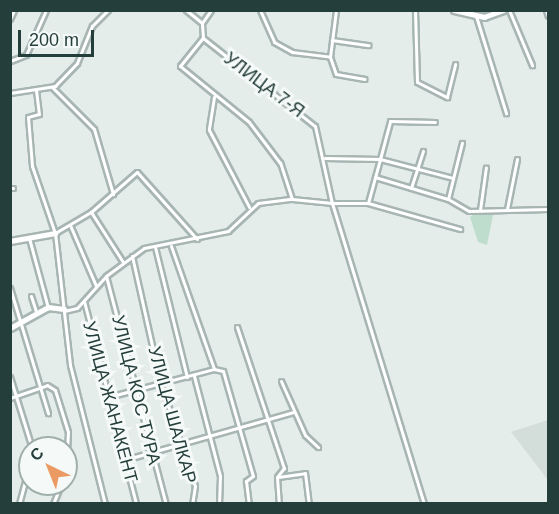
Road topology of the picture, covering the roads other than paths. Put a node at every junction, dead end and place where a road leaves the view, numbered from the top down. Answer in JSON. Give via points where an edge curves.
{"nodes":[{"id":1,"x":14,"y":10,"type":"edge"},
{"id":2,"x":46,"y":10,"type":"edge"},
{"id":3,"x":108,"y":10,"type":"edge"},
{"id":4,"x":186,"y":10,"type":"edge"},
{"id":5,"x":211,"y":10,"type":"edge"},
{"id":6,"x":260,"y":10,"type":"edge"},
{"id":7,"x":336,"y":10,"type":"edge"},
{"id":8,"x":415,"y":10,"type":"edge"},
{"id":9,"x":454,"y":10,"type":"edge"},
{"id":10,"x":503,"y":10,"type":"edge"},
{"id":11,"x":509,"y":10,"type":"edge"},
{"id":12,"x":546,"y":10,"type":"edge"},
{"id":13,"x":466,"y":13,"type":"edge"},
{"id":14,"x":476,"y":16,"type":"junction"},
{"id":15,"x":549,"y":16,"type":"edge"},
{"id":16,"x":10,"y":19,"type":"edge"},
{"id":17,"x":201,"y":22,"type":"junction"},
{"id":18,"x":203,"y":38,"type":"junction"},
{"id":19,"x":332,"y":40,"type":"junction"},
{"id":20,"x":369,"y":45,"type":"dead end"},
{"id":21,"x":330,"y":57,"type":"junction"},
{"id":22,"x":10,"y":61,"type":"edge"},
{"id":23,"x":455,"y":64,"type":"dead end"},
{"id":24,"x":532,"y":65,"type":"dead end"},
{"id":25,"x":365,"y":79,"type":"dead end"},
{"id":26,"x":52,"y":87,"type":"junction"},
{"id":27,"x":36,"y":90,"type":"junction"},
{"id":28,"x":10,"y":93,"type":"edge"},
{"id":29,"x":214,"y":97,"type":"junction"},
{"id":30,"x":506,"y":113,"type":"dead end"},
{"id":31,"x":435,"y":122,"type":"dead end"},
{"id":32,"x":462,"y":143,"type":"dead end"},
{"id":33,"x":423,"y":150,"type":"dead end"},
{"id":34,"x":325,"y":158,"type":"junction"},
{"id":35,"x":380,"y":159,"type":"junction"},
{"id":36,"x":517,"y":159,"type":"dead end"},
{"id":37,"x":486,"y":167,"type":"dead end"},
{"id":38,"x":417,"y":169,"type":"junction"},
{"id":39,"x":375,"y":177,"type":"junction"},
{"id":40,"x":453,"y":178,"type":"junction"},
{"id":41,"x":411,"y":188,"type":"junction"},
{"id":42,"x":113,"y":194,"type":"junction"},
{"id":43,"x":292,"y":199,"type":"junction"},
{"id":44,"x":448,"y":199,"type":"junction"},
{"id":45,"x":332,"y":203,"type":"junction"},
{"id":46,"x":368,"y":203,"type":"junction"},
{"id":47,"x":250,"y":208,"type":"junction"},
{"id":48,"x":507,"y":209,"type":"junction"},
{"id":49,"x":549,"y":209,"type":"edge"},
{"id":50,"x":480,"y":210,"type":"junction"},
{"id":51,"x":91,"y":212,"type":"junction"},
{"id":52,"x":70,"y":225,"type":"junction"},
{"id":53,"x":459,"y":229,"type":"dead end"},
{"id":54,"x":55,"y":233,"type":"junction"},
{"id":55,"x":29,"y":238,"type":"junction"},
{"id":56,"x":197,"y":239,"type":"junction"},
{"id":57,"x":10,"y":241,"type":"edge"},
{"id":58,"x":171,"y":246,"type":"junction"},
{"id":59,"x":155,"y":247,"type":"junction"},
{"id":60,"x":132,"y":256,"type":"junction"},
{"id":61,"x":123,"y":262,"type":"junction"},
{"id":62,"x":106,"y":276,"type":"junction"},
{"id":63,"x":96,"y":286,"type":"junction"},
{"id":64,"x":10,"y":288,"type":"edge"},
{"id":65,"x":31,"y":296,"type":"dead end"},
{"id":66,"x":84,"y":301,"type":"junction"},
{"id":67,"x":48,"y":308,"type":"junction"},
{"id":68,"x":64,"y":310,"type":"junction"},
{"id":69,"x":37,"y":314,"type":"junction"},
{"id":70,"x":20,"y":325,"type":"junction"},
{"id":71,"x":237,"y":327,"type":"dead end"},
{"id":72,"x":10,"y":328,"type":"edge"},
{"id":73,"x":214,"y":369,"type":"junction"},
{"id":74,"x":194,"y":376,"type":"junction"},
{"id":75,"x":10,"y":377,"type":"edge"},
{"id":76,"x":187,"y":377,"type":"junction"},
{"id":77,"x":281,"y":381,"type":"dead end"},
{"id":78,"x":163,"y":384,"type":"junction"},
{"id":79,"x":40,"y":387,"type":"junction"},
{"id":80,"x":137,"y":390,"type":"junction"},
{"id":81,"x":17,"y":395,"type":"junction"},
{"id":82,"x":108,"y":397,"type":"junction"},
{"id":83,"x":10,"y":398,"type":"edge"},
{"id":84,"x":294,"y":412,"type":"junction"},
{"id":85,"x":48,"y":414,"type":"dead end"},
{"id":86,"x":266,"y":422,"type":"junction"},
{"id":87,"x":240,"y":428,"type":"junction"},
{"id":88,"x":29,"y":436,"type":"edge"},
{"id":89,"x":65,"y":436,"type":"edge"},
{"id":90,"x":209,"y":437,"type":"junction"},
{"id":91,"x":181,"y":447,"type":"junction"},
{"id":92,"x":318,"y":447,"type":"dead end"},
{"id":93,"x":150,"y":455,"type":"junction"},
{"id":94,"x":123,"y":460,"type":"junction"},
{"id":95,"x":277,"y":477,"type":"junction"},
{"id":96,"x":105,"y":504,"type":"edge"},
{"id":97,"x":136,"y":504,"type":"edge"},
{"id":98,"x":166,"y":504,"type":"edge"},
{"id":99,"x":192,"y":504,"type":"edge"},
{"id":100,"x":219,"y":504,"type":"edge"},
{"id":101,"x":249,"y":504,"type":"edge"},
{"id":102,"x":279,"y":504,"type":"edge"},
{"id":103,"x":309,"y":504,"type":"edge"},
{"id":104,"x":424,"y":504,"type":"edge"}],
"edges":[{"from":1,"to":16,"type":"street"},
{"from":2,"to":22,"type":"street","via":[[26,55]]},
{"from":3,"to":26,"type":"street","via":[[92,26],[78,63]]},
{"from":4,"to":17,"type":"street"},
{"from":5,"to":17,"type":"street"},
{"from":6,"to":21,"type":"street","via":[[274,42],[292,52]]},
{"from":7,"to":19,"type":"street"},
{"from":8,"to":23,"type":"street","via":[[417,82],[447,97]]},
{"from":9,"to":13,"type":"street"},
{"from":10,"to":14,"type":"street"},
{"from":11,"to":24,"type":"street"},
{"from":12,"to":15,"type":"street"},
{"from":13,"to":14,"type":"street"},
{"from":14,"to":30,"type":"street"},
{"from":17,"to":18,"type":"street"},
{"from":18,"to":29,"type":"street","via":[[180,66]]},
{"from":18,"to":34,"type":"street","name":"УЛИЦА 7-Я","via":[[309,118]]},
{"from":19,"to":20,"type":"street"},
{"from":19,"to":21,"type":"street"},
{"from":21,"to":25,"type":"street","via":[[336,74]]},
{"from":26,"to":27,"type":"street"},
{"from":26,"to":42,"type":"street","via":[[94,129]]},
{"from":27,"to":28,"type":"street"},
{"from":27,"to":54,"type":"street","via":[[39,114],[28,117],[32,166]]},
{"from":29,"to":43,"type":"street","via":[[249,122],[280,163]]},
{"from":29,"to":47,"type":"street","via":[[209,130]]},
{"from":31,"to":35,"type":"street","via":[[390,121]]},
{"from":32,"to":40,"type":"street"},
{"from":33,"to":38,"type":"street"},
{"from":34,"to":35,"type":"street"},
{"from":34,"to":45,"type":"street","name":"УЛИЦА 7-Я"},
{"from":35,"to":38,"type":"street"},
{"from":35,"to":39,"type":"street"},
{"from":36,"to":48,"type":"street"},
{"from":37,"to":50,"type":"street"},
{"from":38,"to":40,"type":"street"},
{"from":38,"to":41,"type":"street"},
{"from":39,"to":41,"type":"street"},
{"from":39,"to":46,"type":"street"},
{"from":40,"to":44,"type":"street"},
{"from":41,"to":44,"type":"street"},
{"from":42,"to":51,"type":"street"},
{"from":42,"to":56,"type":"street","via":[[137,172]]},
{"from":43,"to":45,"type":"street"},
{"from":43,"to":47,"type":"street"},
{"from":44,"to":50,"type":"street","via":[[469,211]]},
{"from":45,"to":46,"type":"street"},
{"from":45,"to":104,"type":"street","name":"УЛИЦА 7-Я"},
{"from":46,"to":53,"type":"street"},
{"from":47,"to":56,"type":"street","via":[[228,231]]},
{"from":48,"to":49,"type":"street"},
{"from":48,"to":50,"type":"street"},
{"from":51,"to":52,"type":"street"},
{"from":51,"to":61,"type":"street"},
{"from":52,"to":54,"type":"street"},
{"from":52,"to":63,"type":"street"},
{"from":54,"to":55,"type":"street"},
{"from":54,"to":68,"type":"street"},
{"from":55,"to":57,"type":"street"},
{"from":55,"to":67,"type":"street"},
{"from":56,"to":58,"type":"street"},
{"from":58,"to":59,"type":"street"},
{"from":58,"to":73,"type":"street"},
{"from":59,"to":60,"type":"street"},
{"from":59,"to":76,"type":"street"},
{"from":60,"to":61,"type":"street"},
{"from":60,"to":78,"type":"street","name":"УЛИЦА ШАЛКАР"},
{"from":61,"to":62,"type":"street"},
{"from":62,"to":63,"type":"street"},
{"from":62,"to":80,"type":"street","name":"УЛИЦА КОС ТУРА"},
{"from":63,"to":66,"type":"street"},
{"from":64,"to":70,"type":"street"},
{"from":65,"to":69,"type":"street"},
{"from":66,"to":68,"type":"street"},
{"from":66,"to":82,"type":"street","name":"УЛИЦА ЖАНАКЕНТ"},
{"from":67,"to":68,"type":"street"},
{"from":67,"to":69,"type":"street"},
{"from":68,"to":96,"type":"street","via":[[70,365]]},
{"from":69,"to":70,"type":"street"},
{"from":70,"to":72,"type":"street"},
{"from":70,"to":79,"type":"street"},
{"from":71,"to":86,"type":"street"},
{"from":73,"to":74,"type":"street"},
{"from":73,"to":87,"type":"street","via":[[223,371]]},
{"from":74,"to":76,"type":"street"},
{"from":74,"to":90,"type":"street"},
{"from":75,"to":81,"type":"street"},
{"from":76,"to":78,"type":"street"},
{"from":77,"to":84,"type":"street"},
{"from":78,"to":80,"type":"street"},
{"from":78,"to":91,"type":"street","name":"УЛИЦА ШАЛКАР"},
{"from":79,"to":81,"type":"street"},
{"from":79,"to":85,"type":"street"},
{"from":79,"to":89,"type":"street","via":[[55,390],[64,417]]},
{"from":80,"to":82,"type":"street"},
{"from":80,"to":93,"type":"street","name":"УЛИЦА КОС ТУРА"},
{"from":81,"to":83,"type":"street"},
{"from":81,"to":88,"type":"street"},
{"from":82,"to":94,"type":"street","name":"УЛИЦА ЖАНАКЕНТ"},
{"from":84,"to":86,"type":"street"},
{"from":84,"to":92,"type":"street"},
{"from":86,"to":87,"type":"street"},
{"from":86,"to":95,"type":"street","via":[[284,468]]},
{"from":87,"to":90,"type":"street"},
{"from":87,"to":101,"type":"street","via":[[253,476],[246,481]]},
{"from":90,"to":91,"type":"street"},
{"from":90,"to":100,"type":"street","via":[[220,476]]},
{"from":91,"to":93,"type":"street"},
{"from":91,"to":99,"type":"street","name":"УЛИЦА ШАЛКАР","via":[[195,486]]},
{"from":93,"to":94,"type":"street"},
{"from":93,"to":98,"type":"street","name":"УЛИЦА КОС ТУРА"},
{"from":94,"to":97,"type":"street","name":"УЛИЦА ЖАНАКЕНТ"},
{"from":95,"to":102,"type":"street"},
{"from":95,"to":103,"type":"street","via":[[305,473]]}]}
